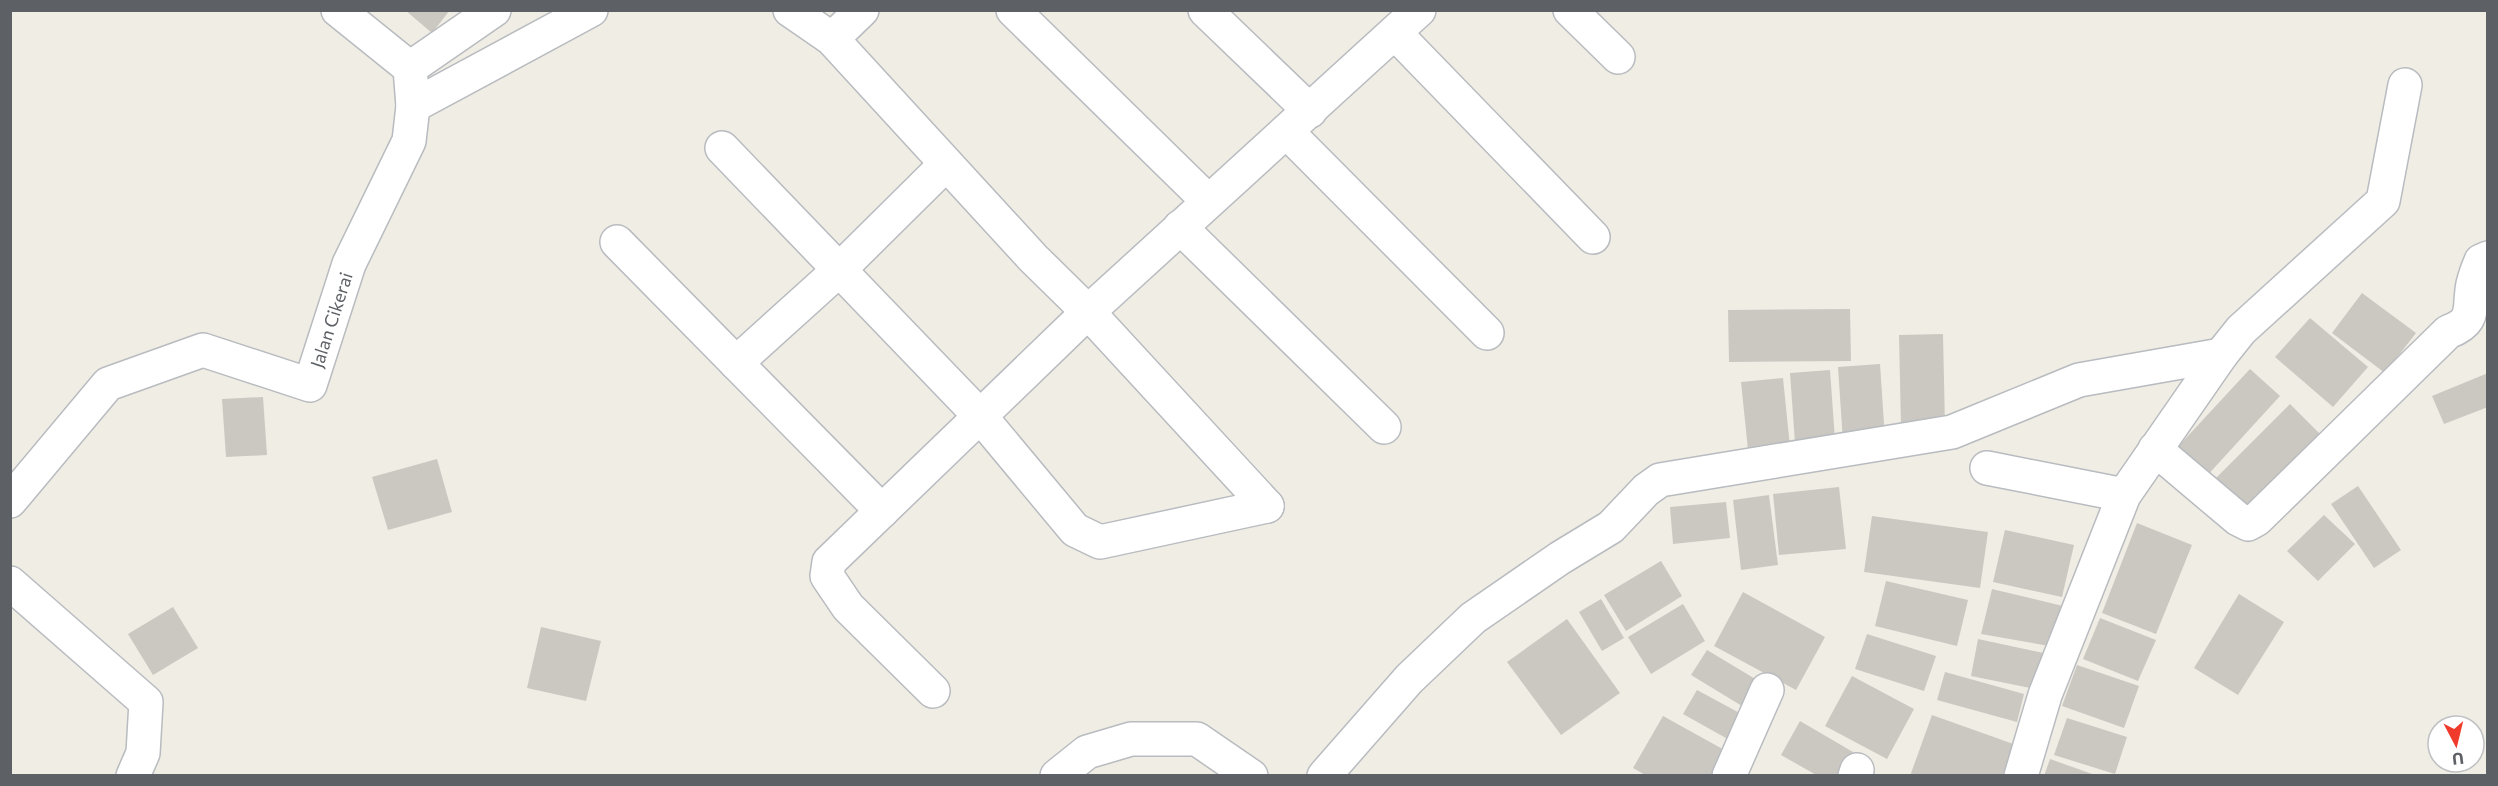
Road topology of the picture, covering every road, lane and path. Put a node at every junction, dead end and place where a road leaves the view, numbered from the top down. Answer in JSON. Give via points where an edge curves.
{"nodes":[{"id":1,"x":338,"y":10,"type":"edge"},
{"id":2,"x":494,"y":10,"type":"edge"},
{"id":3,"x":591,"y":10,"type":"edge"},
{"id":4,"x":790,"y":10,"type":"edge"},
{"id":5,"x":862,"y":10,"type":"edge"},
{"id":6,"x":1012,"y":10,"type":"edge"},
{"id":7,"x":1205,"y":10,"type":"edge"},
{"id":8,"x":1419,"y":10,"type":"edge"},
{"id":9,"x":1570,"y":10,"type":"edge"},
{"id":10,"x":1395,"y":33,"type":"junction"},
{"id":11,"x":832,"y":39,"type":"junction"},
{"id":12,"x":1618,"y":57,"type":"dead end"},
{"id":13,"x":411,"y":68,"type":"junction"},
{"id":14,"x":2405,"y":85,"type":"dead end"},
{"id":15,"x":413,"y":106,"type":"junction"},
{"id":16,"x":1298,"y":121,"type":"junction"},
{"id":17,"x":722,"y":148,"type":"dead end"},
{"id":18,"x":946,"y":164,"type":"junction"},
{"id":19,"x":1208,"y":201,"type":"junction"},
{"id":20,"x":1180,"y":227,"type":"junction"},
{"id":21,"x":1593,"y":237,"type":"dead end"},
{"id":22,"x":617,"y":242,"type":"dead end"},
{"id":23,"x":2487,"y":258,"type":"edge"},
{"id":24,"x":839,"y":270,"type":"junction"},
{"id":25,"x":1088,"y":312,"type":"junction"},
{"id":26,"x":1486,"y":333,"type":"dead end"},
{"id":27,"x":2221,"y":355,"type":"junction"},
{"id":28,"x":736,"y":363,"type":"junction"},
{"id":29,"x":980,"y":416,"type":"junction"},
{"id":30,"x":1384,"y":428,"type":"dead end"},
{"id":31,"x":2155,"y":449,"type":"junction"},
{"id":32,"x":1987,"y":468,"type":"dead end"},
{"id":33,"x":2124,"y":495,"type":"junction"},
{"id":34,"x":10,"y":501,"type":"edge"},
{"id":35,"x":882,"y":511,"type":"junction"},
{"id":36,"x":10,"y":583,"type":"edge"},
{"id":37,"x":1767,"y":690,"type":"dead end"},
{"id":38,"x":933,"y":691,"type":"dead end"},
{"id":39,"x":133,"y":776,"type":"edge"},
{"id":40,"x":1057,"y":776,"type":"edge"},
{"id":41,"x":1251,"y":776,"type":"edge"},
{"id":42,"x":1324,"y":776,"type":"edge"},
{"id":43,"x":1729,"y":776,"type":"edge"},
{"id":44,"x":2021,"y":776,"type":"edge"}],
"edges":[{"from":1,"to":13,"type":"street"},
{"from":2,"to":13,"type":"street"},
{"from":3,"to":15,"type":"street"},
{"from":4,"to":11,"type":"street"},
{"from":5,"to":11,"type":"street"},
{"from":6,"to":19,"type":"street"},
{"from":7,"to":16,"type":"street"},
{"from":8,"to":10,"type":"street"},
{"from":9,"to":12,"type":"street"},
{"from":10,"to":16,"type":"street"},
{"from":10,"to":21,"type":"street"},
{"from":11,"to":18,"type":"street"},
{"from":13,"to":15,"type":"street","name":"Jalan Cikerai"},
{"from":14,"to":27,"type":"street","via":[[2384,201],[2241,330]]},
{"from":15,"to":34,"type":"street","name":"Jalan Cikerai","via":[[409,141],[349,264],[310,386],[203,350],[108,384]]},
{"from":16,"to":19,"type":"street"},
{"from":16,"to":26,"type":"street"},
{"from":17,"to":24,"type":"street"},
{"from":18,"to":24,"type":"street"},
{"from":18,"to":25,"type":"street"},
{"from":19,"to":20,"type":"street"},
{"from":20,"to":25,"type":"street"},
{"from":20,"to":30,"type":"street"},
{"from":22,"to":28,"type":"street"},
{"from":23,"to":31,"type":"street","via":[[2481,261],[2473,282],[2468,320],[2448,332],[2257,519],[2248,524],[2238,519]]},
{"from":24,"to":28,"type":"street"},
{"from":24,"to":29,"type":"street"},
{"from":25,"to":29,"type":"street"},
{"from":25,"to":29,"type":"street","via":[[1267,506],[1100,542],[1075,530]]},
{"from":27,"to":31,"type":"street"},
{"from":27,"to":42,"type":"street","via":[[2079,380],[1952,432],[1660,480],[1611,527],[1473,618],[1409,679]]},
{"from":28,"to":35,"type":"street"},
{"from":29,"to":35,"type":"street"},
{"from":31,"to":33,"type":"street"},
{"from":32,"to":33,"type":"street"},
{"from":33,"to":44,"type":"street","via":[[2044,695]]},
{"from":35,"to":38,"type":"street","via":[[829,562],[827,576],[848,607]]},
{"from":36,"to":39,"type":"street","via":[[147,702],[143,753]]},
{"from":37,"to":43,"type":"street"},
{"from":40,"to":41,"type":"street","via":[[1087,752],[1131,739],[1197,739]]}]}
